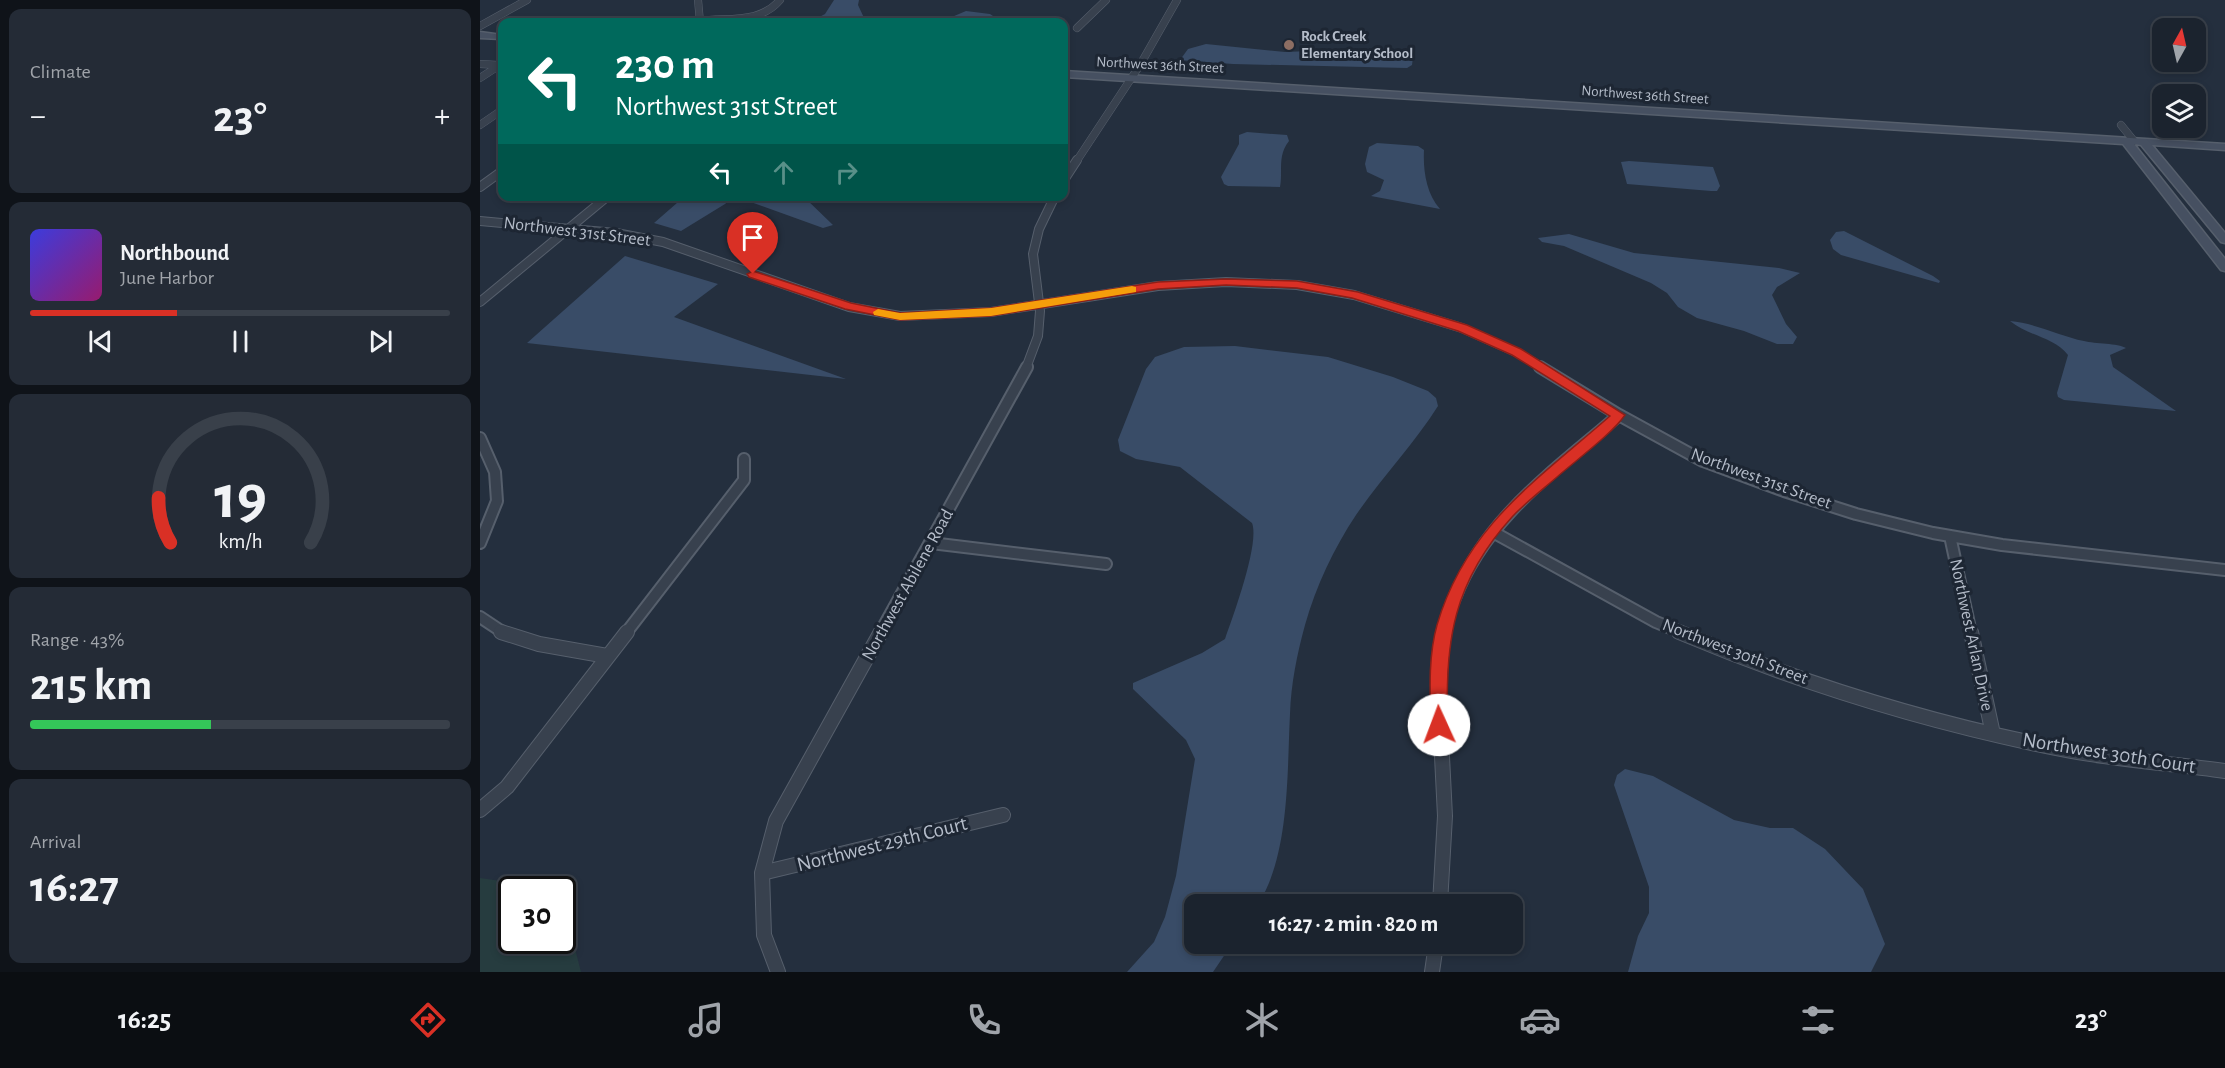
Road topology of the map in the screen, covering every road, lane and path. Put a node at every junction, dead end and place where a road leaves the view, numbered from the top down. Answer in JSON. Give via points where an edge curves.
{"nodes":[{"id":1,"x":527,"y":0,"type":"edge"},
{"id":2,"x":698,"y":0,"type":"edge"},
{"id":3,"x":780,"y":0,"type":"edge"},
{"id":4,"x":1106,"y":0,"type":"edge"},
{"id":5,"x":1177,"y":0,"type":"edge"},
{"id":6,"x":700,"y":18,"type":"edge"},
{"id":7,"x":735,"y":18,"type":"edge"},
{"id":8,"x":480,"y":26,"type":"edge"},
{"id":9,"x":1077,"y":28,"type":"dead end"},
{"id":10,"x":480,"y":35,"type":"edge"},
{"id":11,"x":498,"y":37,"type":"edge"},
{"id":12,"x":480,"y":64,"type":"edge"},
{"id":13,"x":498,"y":65,"type":"edge"},
{"id":14,"x":498,"y":67,"type":"edge"},
{"id":15,"x":1068,"y":74,"type":"edge"},
{"id":16,"x":480,"y":78,"type":"edge"},
{"id":17,"x":1131,"y":78,"type":"junction"},
{"id":18,"x":498,"y":113,"type":"edge"},
{"id":19,"x":480,"y":124,"type":"edge"},
{"id":20,"x":2121,"y":125,"type":"dead end"},
{"id":21,"x":2135,"y":141,"type":"junction"},
{"id":22,"x":2225,"y":147,"type":"edge"},
{"id":23,"x":498,"y":174,"type":"edge"},
{"id":24,"x":1068,"y":174,"type":"edge"},
{"id":25,"x":480,"y":187,"type":"edge"},
{"id":26,"x":602,"y":201,"type":"edge"},
{"id":27,"x":1053,"y":201,"type":"edge"},
{"id":28,"x":480,"y":221,"type":"edge"},
{"id":29,"x":569,"y":228,"type":"junction"},
{"id":30,"x":2225,"y":240,"type":"edge"},
{"id":31,"x":2225,"y":267,"type":"edge"},
{"id":32,"x":480,"y":302,"type":"edge"},
{"id":33,"x":1040,"y":303,"type":"junction"},
{"id":34,"x":1619,"y":415,"type":"junction"},
{"id":35,"x":480,"y":438,"type":"edge"},
{"id":36,"x":744,"y":459,"type":"dead end"},
{"id":37,"x":1492,"y":532,"type":"junction"},
{"id":38,"x":1950,"y":536,"type":"junction"},
{"id":39,"x":480,"y":543,"type":"edge"},
{"id":40,"x":931,"y":543,"type":"junction"},
{"id":41,"x":1106,"y":564,"type":"dead end"},
{"id":42,"x":2225,"y":570,"type":"edge"},
{"id":43,"x":480,"y":617,"type":"edge"},
{"id":44,"x":608,"y":656,"type":"junction"},
{"id":45,"x":1993,"y":734,"type":"junction"},
{"id":46,"x":2225,"y":771,"type":"edge"},
{"id":47,"x":480,"y":810,"type":"edge"},
{"id":48,"x":1003,"y":815,"type":"dead end"},
{"id":49,"x":762,"y":873,"type":"junction"},
{"id":50,"x":1441,"y":894,"type":"edge"},
{"id":51,"x":1435,"y":954,"type":"edge"},
{"id":52,"x":778,"y":972,"type":"edge"},
{"id":53,"x":1432,"y":972,"type":"edge"}],
"edges":[{"from":1,"to":8,"type":"street"},
{"from":2,"to":6,"type":"street"},
{"from":3,"to":7,"type":"street","via":[[762,15]]},
{"from":4,"to":9,"type":"street"},
{"from":5,"to":17,"type":"street"},
{"from":10,"to":11,"type":"main road"},
{"from":12,"to":13,"type":"street"},
{"from":14,"to":16,"type":"street"},
{"from":15,"to":17,"type":"main road","name":"Northwest 36th Street"},
{"from":17,"to":21,"type":"main road","name":"Northwest 36th Street"},
{"from":17,"to":24,"type":"street"},
{"from":18,"to":19,"type":"street"},
{"from":20,"to":21,"type":"street"},
{"from":21,"to":22,"type":"main road","name":"Northwest 36th Street"},
{"from":21,"to":30,"type":"main road"},
{"from":21,"to":31,"type":"main road"},
{"from":23,"to":25,"type":"street"},
{"from":26,"to":29,"type":"street"},
{"from":27,"to":33,"type":"street","name":"Northwest Abilene Road","via":[[1039,229],[1034,254]]},
{"from":28,"to":29,"type":"street","name":"Northwest 31st Street"},
{"from":29,"to":32,"type":"street"},
{"from":29,"to":33,"type":"street","name":"Northwest 31st Street","via":[[663,242],[849,307],[900,316],[991,312]]},
{"from":33,"to":34,"type":"street","name":"Northwest 31st Street","via":[[1158,286],[1226,282],[1297,285],[1354,295],[1462,328],[1516,352]]},
{"from":33,"to":40,"type":"street","name":"Northwest Abilene Road","via":[[1038,336],[1024,375]]},
{"from":34,"to":37,"type":"street","via":[[1508,512]]},
{"from":34,"to":38,"type":"street","name":"Northwest 31st Street","via":[[1703,461],[1785,491]]},
{"from":35,"to":39,"type":"street","via":[[495,472],[497,501]]},
{"from":36,"to":44,"type":"street","via":[[744,480]]},
{"from":37,"to":45,"type":"street","name":"Northwest 30th Street","via":[[1656,622],[1725,651],[1897,711]]},
{"from":37,"to":50,"type":"street","via":[[1460,584],[1444,626],[1440,652],[1438,709],[1445,816]]},
{"from":38,"to":42,"type":"street","name":"Northwest 31st Street"},
{"from":38,"to":45,"type":"street","name":"Northwest Arlan Drive"},
{"from":40,"to":41,"type":"street"},
{"from":40,"to":49,"type":"street","name":"Northwest Abilene Road","via":[[776,821]]},
{"from":43,"to":44,"type":"street","via":[[520,640]]},
{"from":44,"to":47,"type":"street","via":[[507,787]]},
{"from":45,"to":46,"type":"street","name":"Northwest 30th Court","via":[[2072,751]]},
{"from":48,"to":49,"type":"street","name":"Northwest 29th Court"},
{"from":49,"to":52,"type":"street","name":"Northwest Abilene Road","via":[[764,935]]},
{"from":51,"to":53,"type":"street"}]}
